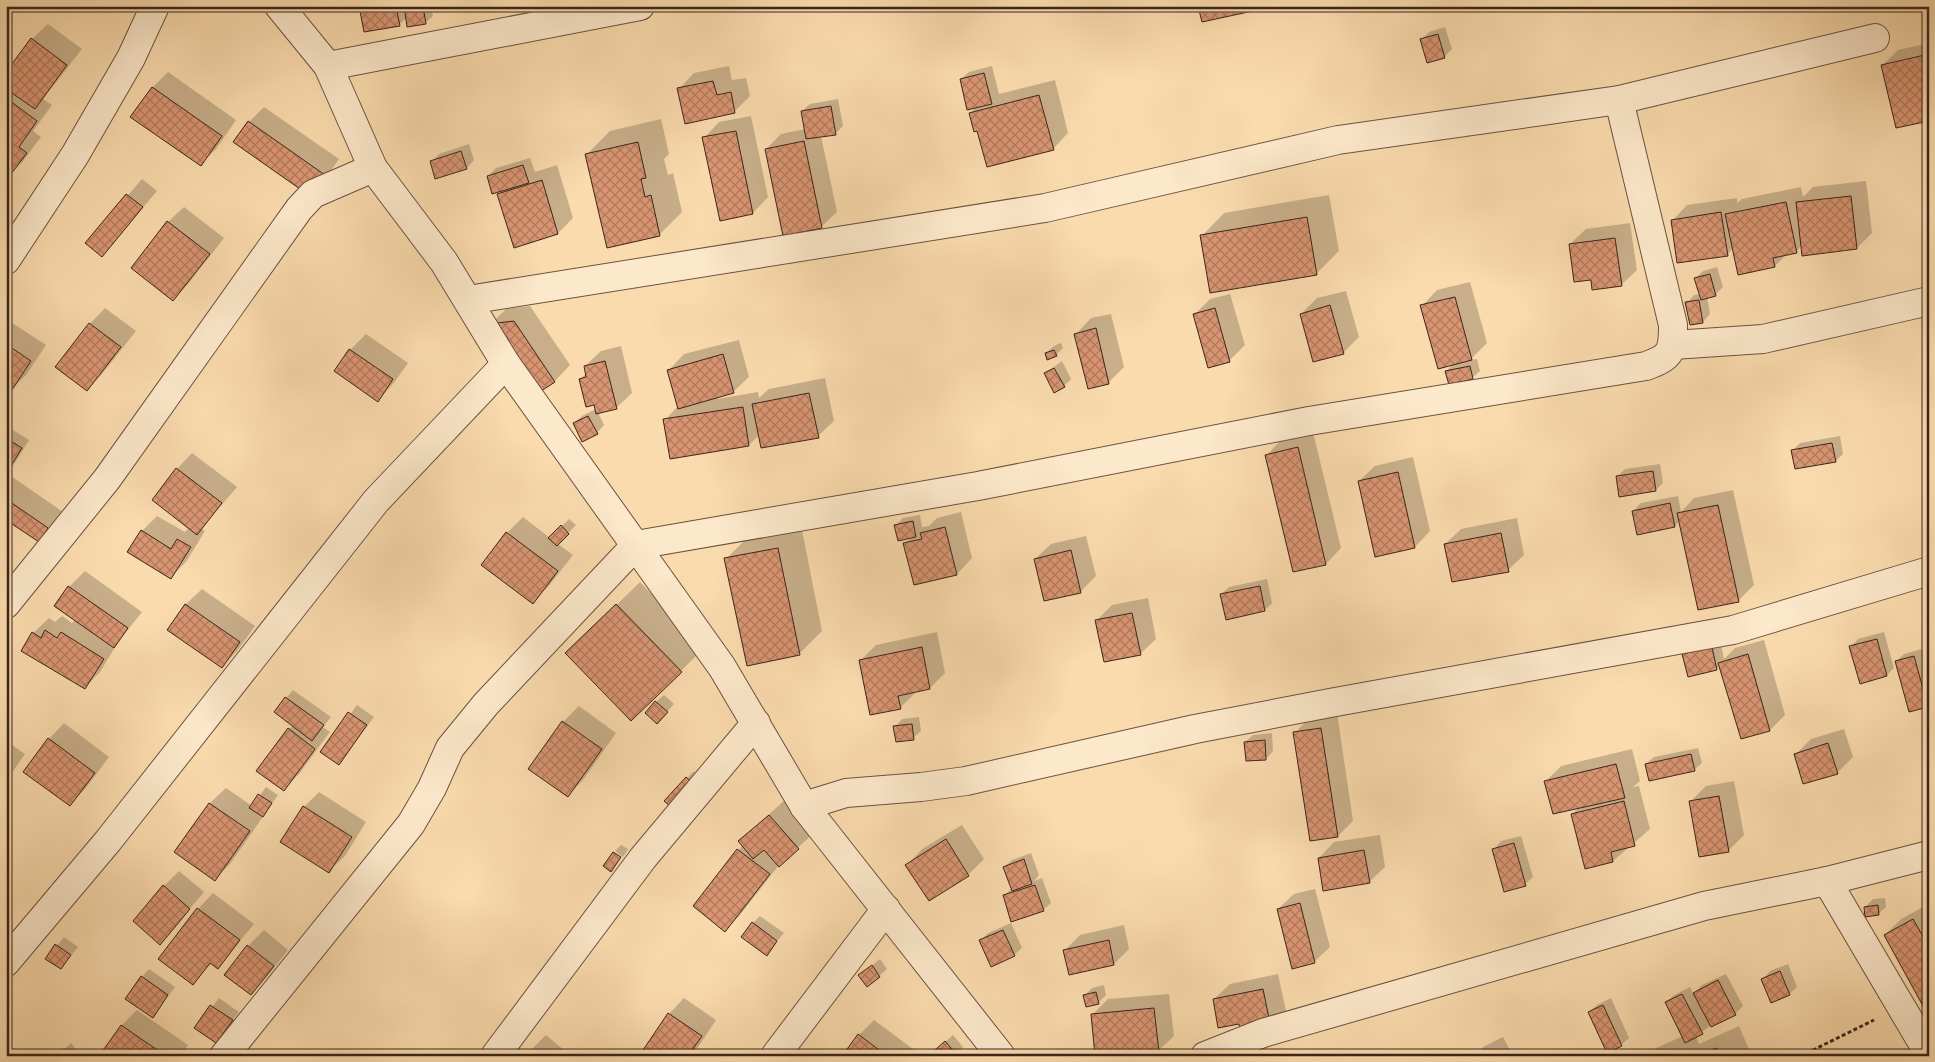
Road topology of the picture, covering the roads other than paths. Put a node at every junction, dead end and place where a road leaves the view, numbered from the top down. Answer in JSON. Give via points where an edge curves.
{"nodes":[{"id":1,"x":155,"y":6,"type":"edge"},
{"id":2,"x":280,"y":6,"type":"edge"},
{"id":3,"x":640,"y":6,"type":"edge"},
{"id":4,"x":1875,"y":38,"type":"dead end"},
{"id":5,"x":328,"y":66,"type":"junction"},
{"id":6,"x":1619,"y":100,"type":"junction"},
{"id":7,"x":373,"y":168,"type":"junction"},
{"id":8,"x":6,"y":260,"type":"edge"},
{"id":9,"x":468,"y":300,"type":"junction"},
{"id":10,"x":1929,"y":301,"type":"edge"},
{"id":11,"x":1673,"y":345,"type":"junction"},
{"id":12,"x":506,"y":364,"type":"junction"},
{"id":13,"x":636,"y":545,"type":"junction"},
{"id":14,"x":1929,"y":571,"type":"edge"},
{"id":15,"x":6,"y":604,"type":"edge"},
{"id":16,"x":756,"y":723,"type":"junction"},
{"id":17,"x":804,"y":806,"type":"junction"},
{"id":18,"x":1929,"y":855,"type":"edge"},
{"id":19,"x":1827,"y":881,"type":"junction"},
{"id":20,"x":886,"y":909,"type":"junction"},
{"id":21,"x":6,"y":962,"type":"edge"},
{"id":22,"x":1929,"y":1054,"type":"edge"},
{"id":23,"x":224,"y":1056,"type":"edge"},
{"id":24,"x":495,"y":1056,"type":"edge"},
{"id":25,"x":775,"y":1056,"type":"edge"},
{"id":26,"x":1001,"y":1056,"type":"edge"},
{"id":27,"x":1205,"y":1056,"type":"edge"}],
"edges":[{"from":1,"to":8,"type":"street","via":[[131,58],[75,155]]},
{"from":2,"to":5,"type":"street"},
{"from":3,"to":5,"type":"street"},
{"from":4,"to":6,"type":"street"},
{"from":5,"to":7,"type":"street"},
{"from":6,"to":9,"type":"street","via":[[1338,140],[1045,208]]},
{"from":6,"to":11,"type":"street","via":[[1673,325]]},
{"from":7,"to":9,"type":"street","via":[[444,262]]},
{"from":7,"to":15,"type":"street","via":[[313,194],[299,209],[107,479]]},
{"from":9,"to":12,"type":"street"},
{"from":10,"to":11,"type":"street","via":[[1763,339]]},
{"from":11,"to":13,"type":"street","via":[[1664,360],[1646,366],[1309,421],[978,486]]},
{"from":12,"to":13,"type":"street"},
{"from":12,"to":21,"type":"street","via":[[376,501],[108,841]]},
{"from":13,"to":16,"type":"street","via":[[722,667]]},
{"from":13,"to":23,"type":"street","via":[[486,704],[450,748],[432,788],[410,824]]},
{"from":14,"to":17,"type":"street","via":[[1733,630],[1195,729],[966,781],[846,793]]},
{"from":16,"to":17,"type":"street"},
{"from":16,"to":24,"type":"street","via":[[643,858]]},
{"from":17,"to":20,"type":"street"},
{"from":18,"to":19,"type":"street"},
{"from":19,"to":22,"type":"street"},
{"from":19,"to":27,"type":"street","via":[[1695,908],[1263,1033]]},
{"from":20,"to":25,"type":"street"},
{"from":20,"to":26,"type":"street"}]}
